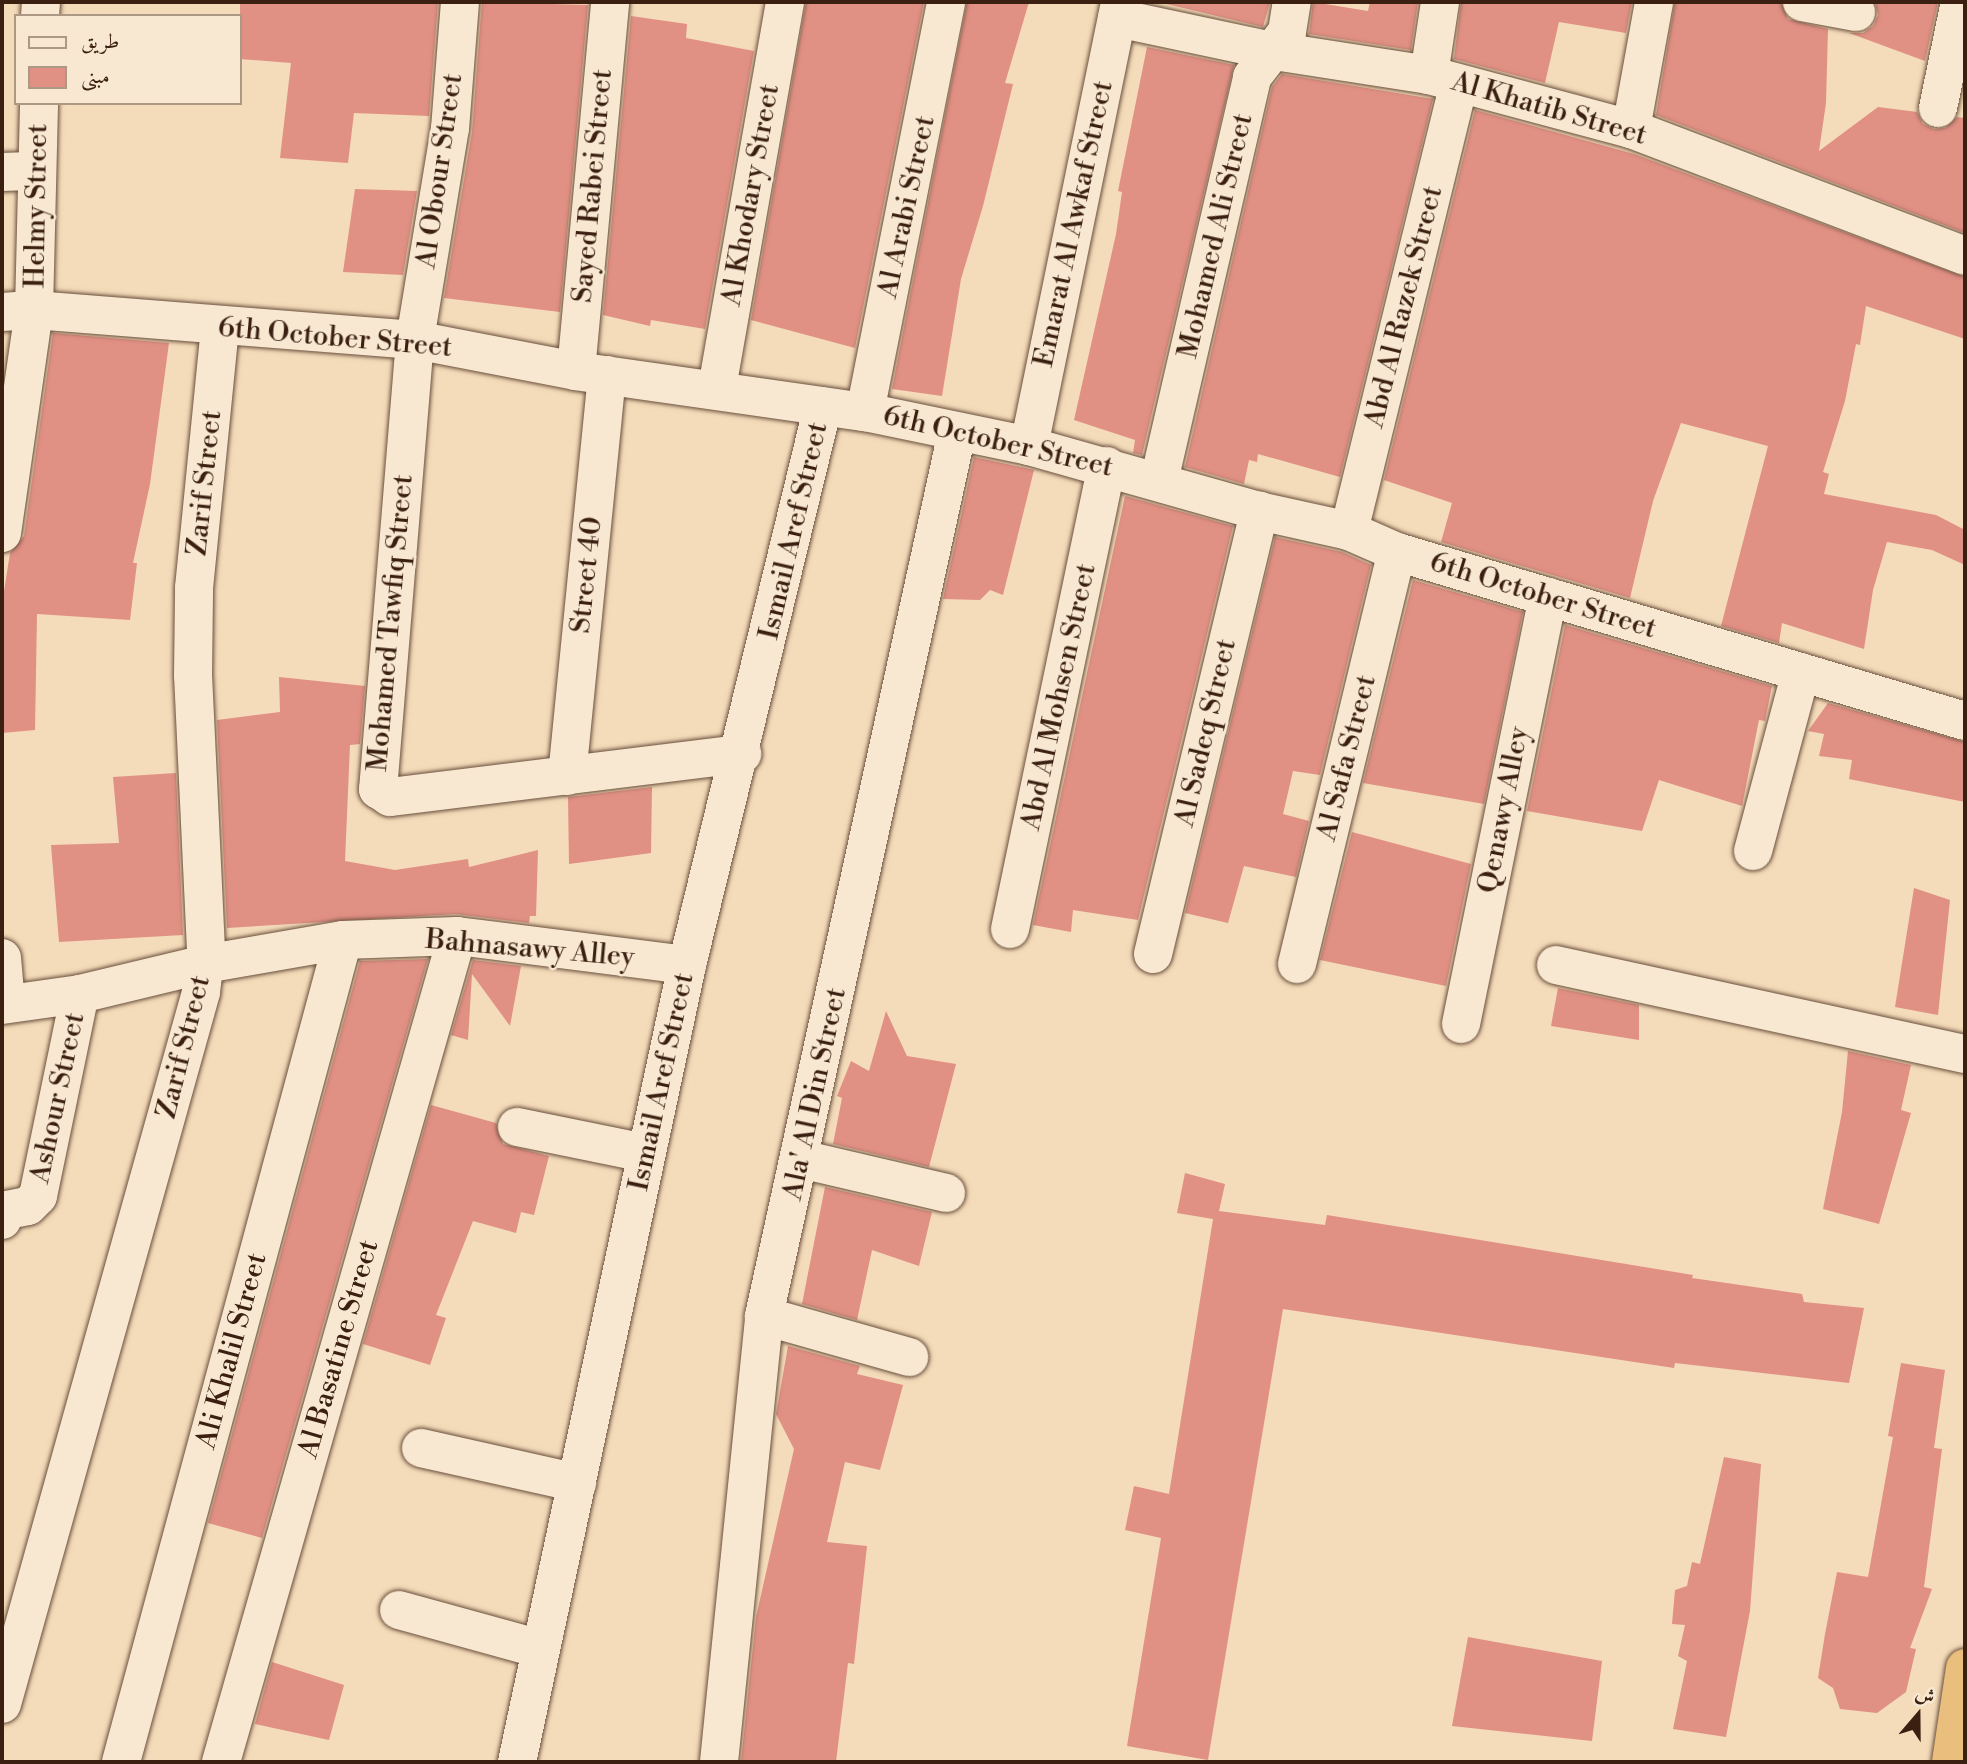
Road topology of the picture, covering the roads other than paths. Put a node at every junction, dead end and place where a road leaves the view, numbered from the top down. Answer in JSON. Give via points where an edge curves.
{"nodes":[{"id":1,"x":460,"y":2,"type":"edge"},
{"id":2,"x":610,"y":2,"type":"edge"},
{"id":3,"x":785,"y":2,"type":"edge"},
{"id":4,"x":946,"y":2,"type":"edge"},
{"id":5,"x":1292,"y":2,"type":"edge"},
{"id":6,"x":1440,"y":2,"type":"edge"},
{"id":7,"x":1654,"y":2,"type":"edge"},
{"id":8,"x":1802,"y":2,"type":"edge"},
{"id":9,"x":1960,"y":2,"type":"edge"},
{"id":10,"x":1119,"y":10,"type":"edge"},
{"id":11,"x":1856,"y":12,"type":"dead end"},
{"id":12,"x":1268,"y":50,"type":"junction"},
{"id":13,"x":1444,"y":80,"type":"junction"},
{"id":14,"x":38,"y":105,"type":"edge"},
{"id":15,"x":1938,"y":108,"type":"dead end"},
{"id":16,"x":1631,"y":129,"type":"junction"},
{"id":17,"x":20,"y":171,"type":"edge"},
{"id":18,"x":1965,"y":256,"type":"edge"},
{"id":19,"x":18,"y":311,"type":"edge"},
{"id":20,"x":220,"y":327,"type":"junction"},
{"id":21,"x":415,"y":340,"type":"junction"},
{"id":22,"x":591,"y":373,"type":"junction"},
{"id":23,"x":717,"y":388,"type":"junction"},
{"id":24,"x":824,"y":406,"type":"junction"},
{"id":25,"x":865,"y":412,"type":"junction"},
{"id":26,"x":957,"y":432,"type":"junction"},
{"id":27,"x":1029,"y":446,"type":"junction"},
{"id":28,"x":1107,"y":466,"type":"junction"},
{"id":29,"x":1159,"y":481,"type":"junction"},
{"id":30,"x":1259,"y":511,"type":"junction"},
{"id":31,"x":1349,"y":531,"type":"junction"},
{"id":32,"x":2,"y":533,"type":"edge"},
{"id":33,"x":1397,"y":552,"type":"junction"},
{"id":34,"x":1548,"y":597,"type":"junction"},
{"id":35,"x":1801,"y":673,"type":"junction"},
{"id":36,"x":1965,"y":721,"type":"edge"},
{"id":37,"x":742,"y":754,"type":"junction"},
{"id":38,"x":567,"y":776,"type":"junction"},
{"id":39,"x":1753,"y":851,"type":"dead end"},
{"id":40,"x":1010,"y":929,"type":"dead end"},
{"id":41,"x":457,"y":936,"type":"junction"},
{"id":42,"x":344,"y":940,"type":"junction"},
{"id":43,"x":1153,"y":954,"type":"dead end"},
{"id":44,"x":2,"y":958,"type":"edge"},
{"id":45,"x":205,"y":964,"type":"junction"},
{"id":46,"x":1297,"y":964,"type":"dead end"},
{"id":47,"x":687,"y":965,"type":"junction"},
{"id":48,"x":1556,"y":965,"type":"dead end"},
{"id":49,"x":80,"y":994,"type":"junction"},
{"id":50,"x":4,"y":1005,"type":"edge"},
{"id":51,"x":1461,"y":1024,"type":"dead end"},
{"id":52,"x":1965,"y":1054,"type":"edge"},
{"id":53,"x":517,"y":1127,"type":"dead end"},
{"id":54,"x":645,"y":1153,"type":"junction"},
{"id":55,"x":801,"y":1159,"type":"junction"},
{"id":56,"x":946,"y":1193,"type":"dead end"},
{"id":57,"x":2,"y":1220,"type":"edge"},
{"id":58,"x":764,"y":1316,"type":"junction"},
{"id":59,"x":909,"y":1357,"type":"dead end"},
{"id":60,"x":421,"y":1448,"type":"dead end"},
{"id":61,"x":577,"y":1483,"type":"junction"},
{"id":62,"x":399,"y":1610,"type":"dead end"},
{"id":63,"x":541,"y":1649,"type":"junction"},
{"id":64,"x":1965,"y":1668,"type":"edge"},
{"id":65,"x":2,"y":1704,"type":"edge"},
{"id":66,"x":121,"y":1762,"type":"edge"},
{"id":67,"x":221,"y":1762,"type":"edge"},
{"id":68,"x":517,"y":1762,"type":"edge"},
{"id":69,"x":719,"y":1762,"type":"edge"},
{"id":70,"x":1951,"y":1762,"type":"edge"}],
"edges":[{"from":1,"to":21,"type":"street","name":"Al Obour Street","via":[[450,128]]},
{"from":2,"to":22,"type":"street","name":"Sayed Rabei Street"},
{"from":3,"to":23,"type":"street","name":"Al Khodary Street"},
{"from":4,"to":25,"type":"street","name":"Al Arabi Street"},
{"from":5,"to":12,"type":"street","name":"Mohamed Ali Street","via":[[1287,32]]},
{"from":6,"to":13,"type":"street","name":"Abd Al Razek Street"},
{"from":7,"to":16,"type":"street"},
{"from":8,"to":11,"type":"street"},
{"from":9,"to":15,"type":"street"},
{"from":10,"to":12,"type":"street","name":"Al Khatib Street"},
{"from":10,"to":27,"type":"street","name":"Emarat Al Awkaf Street"},
{"from":12,"to":13,"type":"street","name":"Al Khatib Street"},
{"from":12,"to":29,"type":"street","name":"Mohamed Ali Street","via":[[1252,77]]},
{"from":13,"to":16,"type":"street","name":"Al Khatib Street"},
{"from":13,"to":31,"type":"street","name":"Abd Al Razek Street"},
{"from":14,"to":17,"type":"street","name":"Helmy Street"},
{"from":16,"to":18,"type":"street","name":"Al Khatib Street"},
{"from":17,"to":19,"type":"street","name":"Helmy Street"},
{"from":19,"to":20,"type":"street","name":"6th October Street"},
{"from":19,"to":32,"type":"street","name":"Helmy Street"},
{"from":20,"to":21,"type":"street","name":"6th October Street"},
{"from":20,"to":45,"type":"street","name":"Zarif Street","via":[[194,588],[193,677]]},
{"from":21,"to":22,"type":"street","name":"6th October Street"},
{"from":21,"to":38,"type":"street","name":"Mohamed Tawfiq Street","via":[[378,789],[390,797]]},
{"from":22,"to":23,"type":"street","name":"6th October Street"},
{"from":22,"to":38,"type":"street","name":"Street 40"},
{"from":23,"to":24,"type":"street","name":"6th October Street"},
{"from":24,"to":25,"type":"street","name":"6th October Street"},
{"from":24,"to":37,"type":"street","name":"Ismail Aref Street"},
{"from":25,"to":26,"type":"street","name":"6th October Street"},
{"from":26,"to":27,"type":"street","name":"6th October Street"},
{"from":26,"to":55,"type":"street","name":"Ala' Al Din Street"},
{"from":27,"to":28,"type":"street","name":"6th October Street"},
{"from":28,"to":29,"type":"street","name":"6th October Street"},
{"from":28,"to":40,"type":"street","name":"Abd Al Mohsen Street"},
{"from":29,"to":30,"type":"street","name":"6th October Street"},
{"from":30,"to":31,"type":"street","name":"6th October Street"},
{"from":30,"to":43,"type":"street","name":"Al Sadeq Street"},
{"from":31,"to":33,"type":"street","name":"6th October Street"},
{"from":33,"to":34,"type":"street","name":"6th October Street"},
{"from":33,"to":46,"type":"street","name":"Al Safa Street"},
{"from":34,"to":35,"type":"street","name":"6th October Street"},
{"from":34,"to":51,"type":"street","name":"Qenawy Alley"},
{"from":35,"to":36,"type":"street","name":"6th October Street"},
{"from":35,"to":39,"type":"street"},
{"from":37,"to":38,"type":"street","name":"Mohamed Tawfiq Street"},
{"from":37,"to":47,"type":"street","name":"Ismail Aref Street"},
{"from":41,"to":42,"type":"street","name":"Bahnasawy Alley"},
{"from":41,"to":47,"type":"street","name":"Bahnasawy Alley"},
{"from":41,"to":67,"type":"street","name":"Al Basatine Street"},
{"from":42,"to":45,"type":"street","name":"Bahnasawy Alley"},
{"from":42,"to":66,"type":"street","name":"Ali Khalil Street"},
{"from":44,"to":50,"type":"street"},
{"from":45,"to":49,"type":"street","name":"Bahnasawy Alley"},
{"from":45,"to":65,"type":"street","name":"Zarif Street","via":[[196,1013]]},
{"from":47,"to":54,"type":"street","name":"Ismail Aref Street"},
{"from":48,"to":52,"type":"street"},
{"from":49,"to":50,"type":"street","name":"Bahnasawy Alley"},
{"from":49,"to":57,"type":"street","name":"Ashour Street","via":[[38,1196],[29,1206],[7,1210]]},
{"from":53,"to":54,"type":"street"},
{"from":54,"to":61,"type":"street","name":"Ismail Aref Street"},
{"from":55,"to":56,"type":"street"},
{"from":55,"to":58,"type":"street","name":"Ala' Al Din Street"},
{"from":58,"to":59,"type":"street"},
{"from":58,"to":69,"type":"street","name":"Ala' Al Din Street"},
{"from":60,"to":61,"type":"street"},
{"from":61,"to":63,"type":"street","name":"Ismail Aref Street"},
{"from":62,"to":63,"type":"street"},
{"from":63,"to":68,"type":"street","name":"Ismail Aref Street"},
{"from":64,"to":70,"type":"highway"}]}
